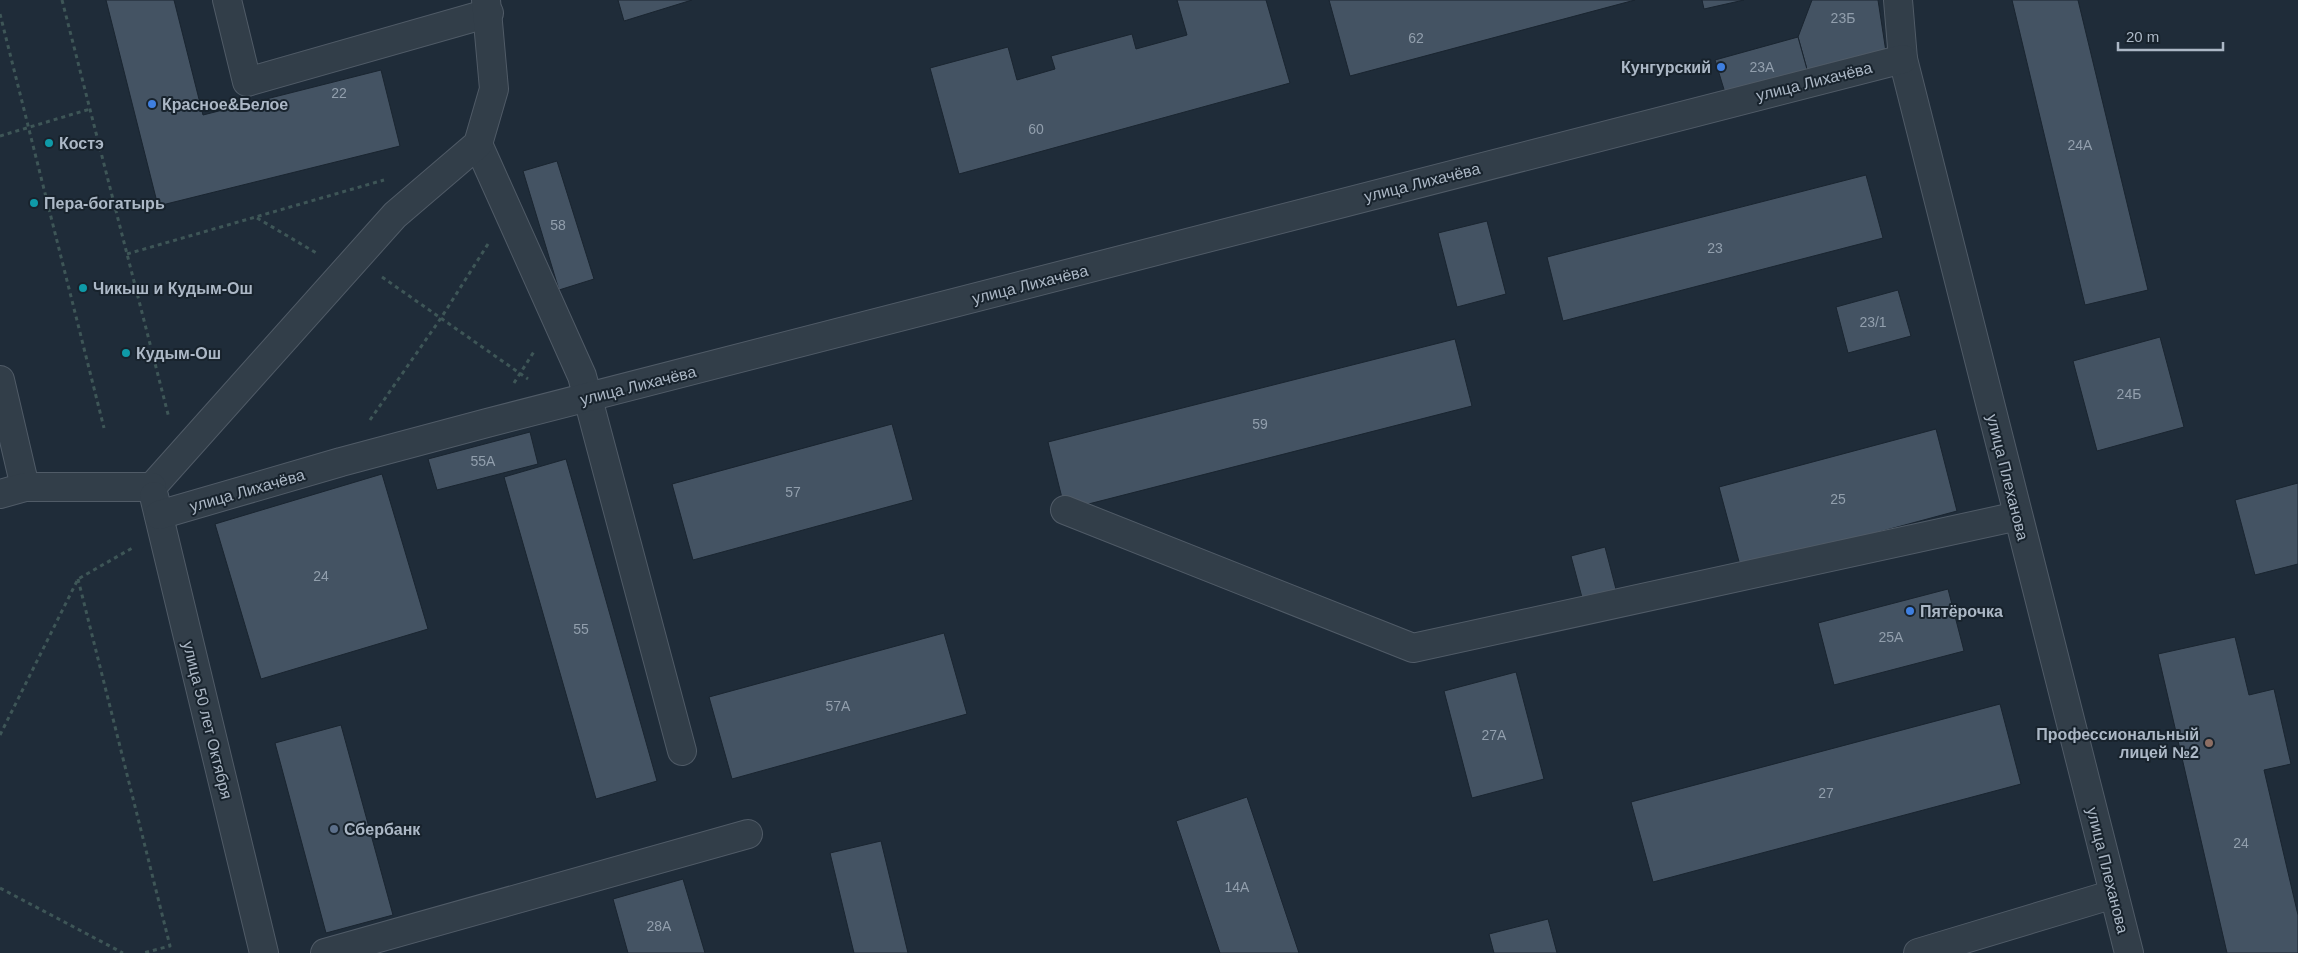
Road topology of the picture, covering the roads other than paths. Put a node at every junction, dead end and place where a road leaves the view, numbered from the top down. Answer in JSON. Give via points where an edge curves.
{"nodes":[{"id":1,"x":227,"y":0,"type":"edge"},
{"id":2,"x":1898,"y":0,"type":"edge"},
{"id":3,"x":487,"y":6,"type":"edge"},
{"id":4,"x":1903,"y":58,"type":"junction"},
{"id":5,"x":478,"y":144,"type":"junction"},
{"id":6,"x":0,"y":380,"type":"edge"},
{"id":7,"x":576,"y":401,"type":"junction"},
{"id":8,"x":152,"y":487,"type":"junction"},
{"id":9,"x":13,"y":491,"type":"edge"},
{"id":10,"x":1066,"y":510,"type":"dead end"},
{"id":11,"x":2018,"y":516,"type":"junction"},
{"id":12,"x":161,"y":523,"type":"junction"},
{"id":13,"x":682,"y":751,"type":"dead end"},
{"id":14,"x":748,"y":834,"type":"dead end"},
{"id":15,"x":2114,"y":894,"type":"junction"},
{"id":16,"x":264,"y":953,"type":"edge"},
{"id":17,"x":325,"y":953,"type":"edge"},
{"id":18,"x":1918,"y":953,"type":"edge"},
{"id":19,"x":2129,"y":953,"type":"edge"}],
"edges":[{"from":1,"to":3,"type":"street","via":[[247,82]]},
{"from":2,"to":4,"type":"street","name":"улица Плеханова"},
{"from":3,"to":5,"type":"street","via":[[494,89]]},
{"from":4,"to":7,"type":"street","name":"улица Лихачёва"},
{"from":4,"to":11,"type":"street","name":"улица Плеханова"},
{"from":5,"to":7,"type":"street","via":[[582,376]]},
{"from":5,"to":8,"type":"street","via":[[395,215]]},
{"from":6,"to":9,"type":"street"},
{"from":7,"to":12,"type":"street","name":"улица Лихачёва","via":[[341,462]]},
{"from":7,"to":13,"type":"street"},
{"from":8,"to":9,"type":"street"},
{"from":8,"to":12,"type":"street","name":"улица 50 лет Октября"},
{"from":10,"to":11,"type":"street","via":[[1413,648]]},
{"from":11,"to":15,"type":"street","name":"улица Плеханова"},
{"from":12,"to":16,"type":"street","name":"улица 50 лет Октября"},
{"from":14,"to":17,"type":"street"},
{"from":15,"to":18,"type":"street"},
{"from":15,"to":19,"type":"street","name":"улица Плеханова"}]}
